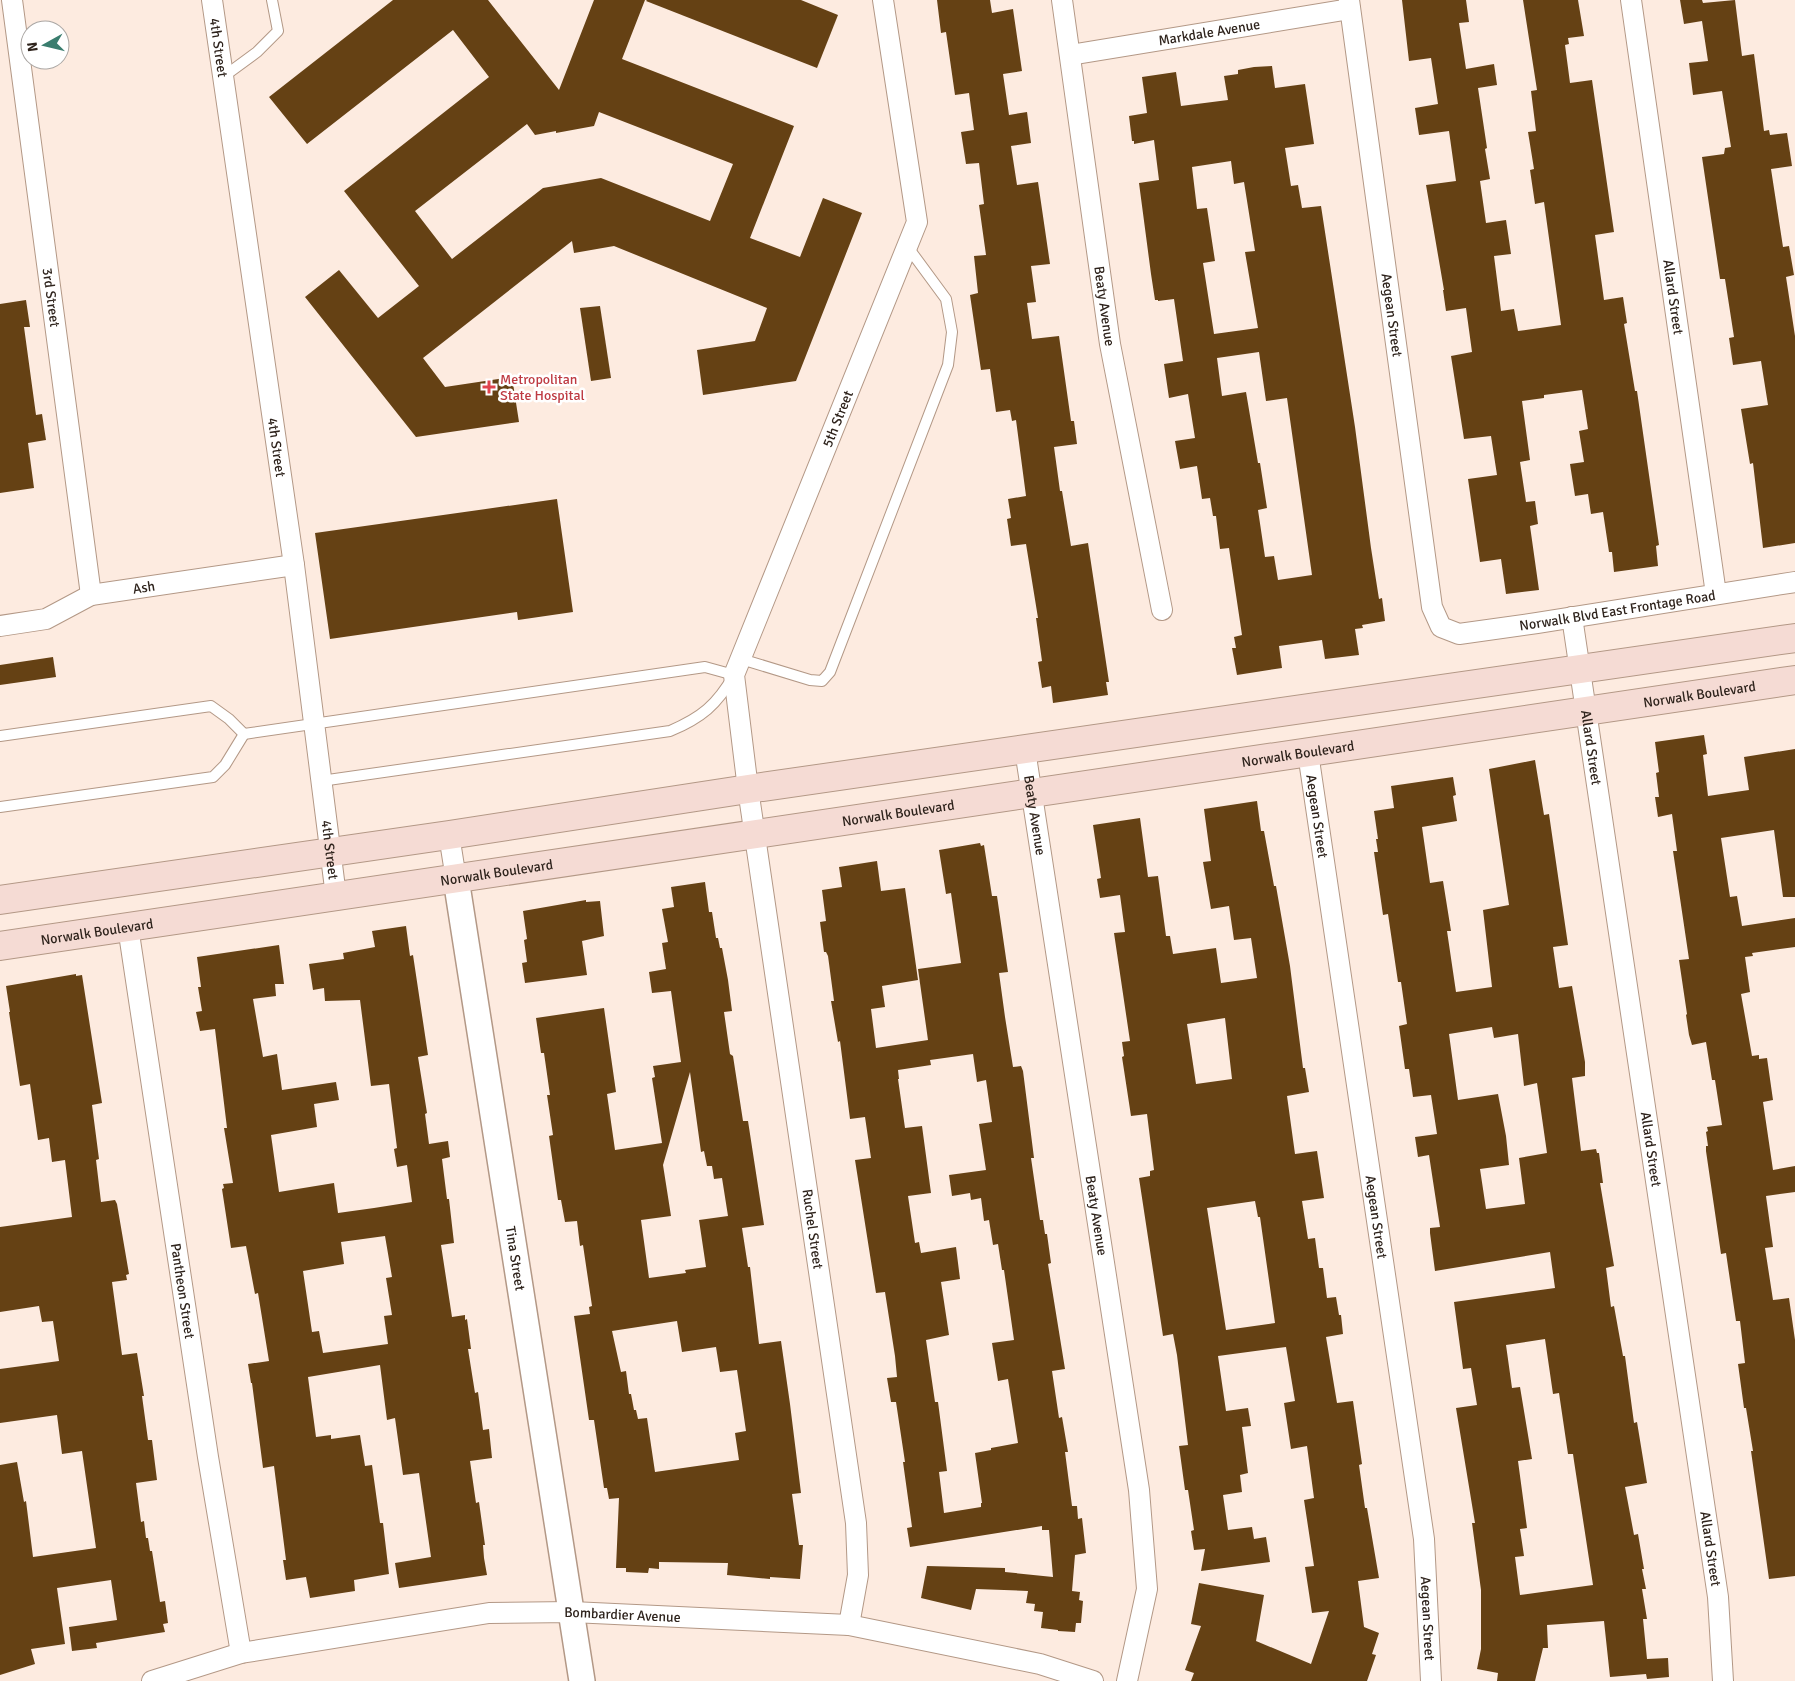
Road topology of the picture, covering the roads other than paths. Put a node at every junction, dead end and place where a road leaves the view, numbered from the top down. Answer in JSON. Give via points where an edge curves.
{"nodes":[{"id":1,"x":12,"y":0,"type":"edge"},
{"id":2,"x":212,"y":0,"type":"edge"},
{"id":3,"x":272,"y":0,"type":"edge"},
{"id":4,"x":883,"y":0,"type":"edge"},
{"id":5,"x":1062,"y":0,"type":"edge"},
{"id":6,"x":1631,"y":0,"type":"edge"},
{"id":7,"x":1349,"y":5,"type":"edge"},
{"id":8,"x":1070,"y":55,"type":"junction"},
{"id":9,"x":223,"y":77,"type":"junction"},
{"id":10,"x":907,"y":246,"type":"junction"},
{"id":11,"x":294,"y":566,"type":"junction"},
{"id":12,"x":1795,"y":582,"type":"edge"},
{"id":13,"x":1716,"y":594,"type":"junction"},
{"id":14,"x":92,"y":595,"type":"junction"},
{"id":15,"x":1162,"y":610,"type":"dead end"},
{"id":16,"x":1572,"y":617,"type":"junction"},
{"id":17,"x":0,"y":626,"type":"edge"},
{"id":18,"x":1441,"y":627,"type":"joint"},
{"id":19,"x":1795,"y":638,"type":"edge"},
{"id":20,"x":738,"y":667,"type":"junction"},
{"id":21,"x":1580,"y":669,"type":"junction"},
{"id":22,"x":1795,"y":680,"type":"edge"},
{"id":23,"x":1586,"y":711,"type":"junction"},
{"id":24,"x":314,"y":724,"type":"junction"},
{"id":25,"x":244,"y":734,"type":"junction"},
{"id":26,"x":0,"y":736,"type":"edge"},
{"id":27,"x":1025,"y":750,"type":"junction"},
{"id":28,"x":1308,"y":753,"type":"junction"},
{"id":29,"x":321,"y":781,"type":"junction"},
{"id":30,"x":748,"y":789,"type":"junction"},
{"id":31,"x":1031,"y":793,"type":"junction"},
{"id":32,"x":0,"y":807,"type":"edge"},
{"id":33,"x":755,"y":833,"type":"junction"},
{"id":34,"x":450,"y":835,"type":"junction"},
{"id":35,"x":330,"y":852,"type":"junction"},
{"id":36,"x":456,"y":879,"type":"junction"},
{"id":37,"x":336,"y":896,"type":"junction"},
{"id":38,"x":0,"y":900,"type":"edge"},
{"id":39,"x":128,"y":927,"type":"junction"},
{"id":40,"x":0,"y":946,"type":"edge"},
{"id":41,"x":572,"y":1612,"type":"junction"},
{"id":42,"x":849,"y":1625,"type":"junction"},
{"id":43,"x":241,"y":1653,"type":"junction"},
{"id":44,"x":152,"y":1681,"type":"edge"},
{"id":45,"x":582,"y":1681,"type":"edge"},
{"id":46,"x":1093,"y":1681,"type":"edge"},
{"id":47,"x":1127,"y":1681,"type":"edge"},
{"id":48,"x":1431,"y":1681,"type":"edge"},
{"id":49,"x":1723,"y":1681,"type":"edge"}],
"edges":[{"from":1,"to":14,"type":"street","name":"3rd Street"},
{"from":2,"to":9,"type":"street","name":"4th Street"},
{"from":3,"to":9,"type":"lane","via":[[278,31],[257,52]]},
{"from":4,"to":10,"type":"street","name":"5th Street","via":[[917,222]]},
{"from":5,"to":8,"type":"street","name":"Beaty Avenue"},
{"from":6,"to":13,"type":"street","name":"Allard Street"},
{"from":7,"to":8,"type":"street","name":"Markdale Avenue"},
{"from":7,"to":18,"type":"street","name":"Aegean Street","via":[[1432,607]]},
{"from":8,"to":15,"type":"street","name":"Beaty Avenue","via":[[1110,344]]},
{"from":9,"to":11,"type":"street","name":"4th Street"},
{"from":10,"to":20,"type":"street","name":"5th Street"},
{"from":10,"to":20,"type":"lane","via":[[946,299],[952,332],[948,365],[830,672],[822,681]]},
{"from":11,"to":14,"type":"street","name":"Ash"},
{"from":11,"to":24,"type":"street","name":"4th Street"},
{"from":12,"to":13,"type":"street","name":"Norwalk Blvd East Frontage Road"},
{"from":13,"to":16,"type":"street","name":"Norwalk Blvd East Frontage Road"},
{"from":14,"to":17,"type":"street","name":"Ash","via":[[46,619]]},
{"from":16,"to":18,"type":"street","name":"Norwalk Blvd East Frontage Road","via":[[1459,634]]},
{"from":16,"to":21,"type":"street","name":"Allard Street"},
{"from":19,"to":21,"type":"main road"},
{"from":20,"to":24,"type":"lane","via":[[705,667]]},
{"from":20,"to":29,"type":"lane","via":[[714,704],[698,717],[670,731]]},
{"from":20,"to":30,"type":"street","name":"5th Street"},
{"from":21,"to":23,"type":"street","name":"Allard Street"},
{"from":21,"to":27,"type":"main road"},
{"from":22,"to":23,"type":"main road","name":"Norwalk Boulevard"},
{"from":23,"to":28,"type":"main road","name":"Norwalk Boulevard"},
{"from":23,"to":49,"type":"street","name":"Allard Street","via":[[1717,1588]]},
{"from":24,"to":25,"type":"lane"},
{"from":24,"to":29,"type":"street","name":"4th Street"},
{"from":25,"to":26,"type":"lane","via":[[211,706]]},
{"from":25,"to":32,"type":"lane","via":[[226,765],[213,777]]},
{"from":27,"to":30,"type":"main road"},
{"from":27,"to":31,"type":"street","name":"Beaty Avenue"},
{"from":28,"to":31,"type":"main road","name":"Norwalk Boulevard"},
{"from":28,"to":48,"type":"street","name":"Aegean Street","via":[[1424,1538]]},
{"from":29,"to":35,"type":"street","name":"4th Street"},
{"from":30,"to":33,"type":"street","name":"5th Street"},
{"from":30,"to":34,"type":"main road"},
{"from":31,"to":33,"type":"main road","name":"Norwalk Boulevard"},
{"from":31,"to":47,"type":"street","name":"Beaty Avenue","via":[[1139,1490],[1147,1589]]},
{"from":33,"to":36,"type":"main road","name":"Norwalk Boulevard"},
{"from":33,"to":42,"type":"street","name":"Ruchel Street","via":[[856,1523],[858,1575]]},
{"from":34,"to":35,"type":"main road"},
{"from":34,"to":36,"type":"street","name":"Tina Street"},
{"from":35,"to":37,"type":"street","name":"4th Street"},
{"from":35,"to":38,"type":"main road"},
{"from":36,"to":37,"type":"main road","name":"Norwalk Boulevard"},
{"from":36,"to":41,"type":"street","name":"Tina Street"},
{"from":37,"to":39,"type":"main road","name":"Norwalk Boulevard"},
{"from":39,"to":40,"type":"main road","name":"Norwalk Boulevard"},
{"from":39,"to":43,"type":"street","name":"Pantheon Street"},
{"from":41,"to":42,"type":"street","name":"Bombardier Avenue"},
{"from":41,"to":43,"type":"street","name":"Bombardier Avenue","via":[[489,1613]]},
{"from":41,"to":45,"type":"street","name":"Tina Street"},
{"from":42,"to":46,"type":"street","name":"Bombardier Avenue","via":[[1040,1664]]},
{"from":43,"to":44,"type":"street","name":"Bombardier Avenue"}]}
